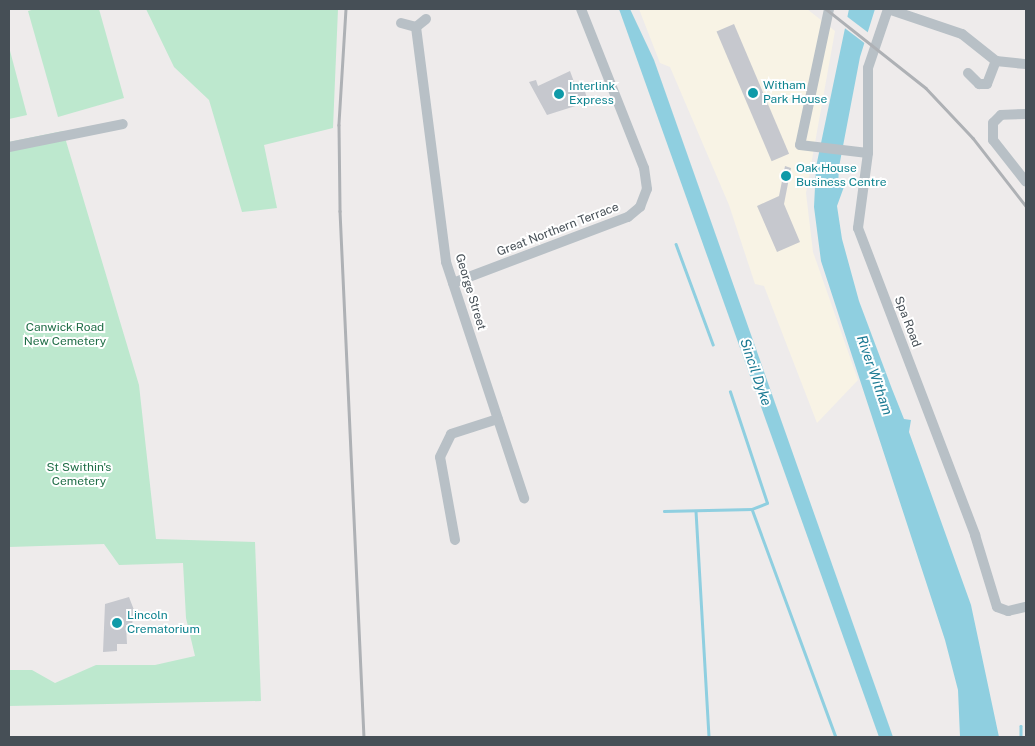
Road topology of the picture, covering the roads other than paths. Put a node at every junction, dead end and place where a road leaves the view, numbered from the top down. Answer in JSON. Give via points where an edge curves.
{"nodes":[{"id":1,"x":581,"y":9,"type":"edge"},
{"id":2,"x":829,"y":9,"type":"edge"},
{"id":3,"x":888,"y":9,"type":"edge"},
{"id":4,"x":426,"y":19,"type":"dead end"},
{"id":5,"x":401,"y":23,"type":"dead end"},
{"id":6,"x":416,"y":27,"type":"junction"},
{"id":7,"x":996,"y":61,"type":"junction"},
{"id":8,"x":1026,"y":64,"type":"edge"},
{"id":9,"x":968,"y":74,"type":"dead end"},
{"id":10,"x":1026,"y":114,"type":"edge"},
{"id":11,"x":122,"y":124,"type":"dead end"},
{"id":12,"x":9,"y":147,"type":"edge"},
{"id":13,"x":868,"y":153,"type":"junction"},
{"id":14,"x":1026,"y":182,"type":"edge"},
{"id":15,"x":453,"y":283,"type":"junction"},
{"id":16,"x":498,"y":419,"type":"junction"},
{"id":17,"x":524,"y":498,"type":"dead end"},
{"id":18,"x":455,"y":540,"type":"dead end"},
{"id":19,"x":1026,"y":607,"type":"edge"}],
"edges":[{"from":1,"to":15,"type":"street","name":"Great Northern Terrace","via":[[644,168],[647,189],[640,207],[628,218]]},
{"from":2,"to":13,"type":"street","via":[[800,145],[849,154]]},
{"from":3,"to":7,"type":"street","via":[[962,34]]},
{"from":3,"to":13,"type":"street","name":"Spa Road","via":[[868,68]]},
{"from":4,"to":6,"type":"street"},
{"from":5,"to":6,"type":"street"},
{"from":6,"to":15,"type":"street","name":"George Street","via":[[446,262]]},
{"from":7,"to":8,"type":"street"},
{"from":7,"to":9,"type":"street","via":[[987,84],[979,84]]},
{"from":10,"to":14,"type":"street","via":[[1001,116],[993,123],[993,140]]},
{"from":11,"to":12,"type":"street"},
{"from":13,"to":19,"type":"street","name":"Spa Road","via":[[858,228],[975,534],[997,607],[1008,611]]},
{"from":15,"to":16,"type":"street","name":"George Street"},
{"from":16,"to":17,"type":"street","name":"George Street"},
{"from":16,"to":18,"type":"street","via":[[451,434],[440,457]]}]}
